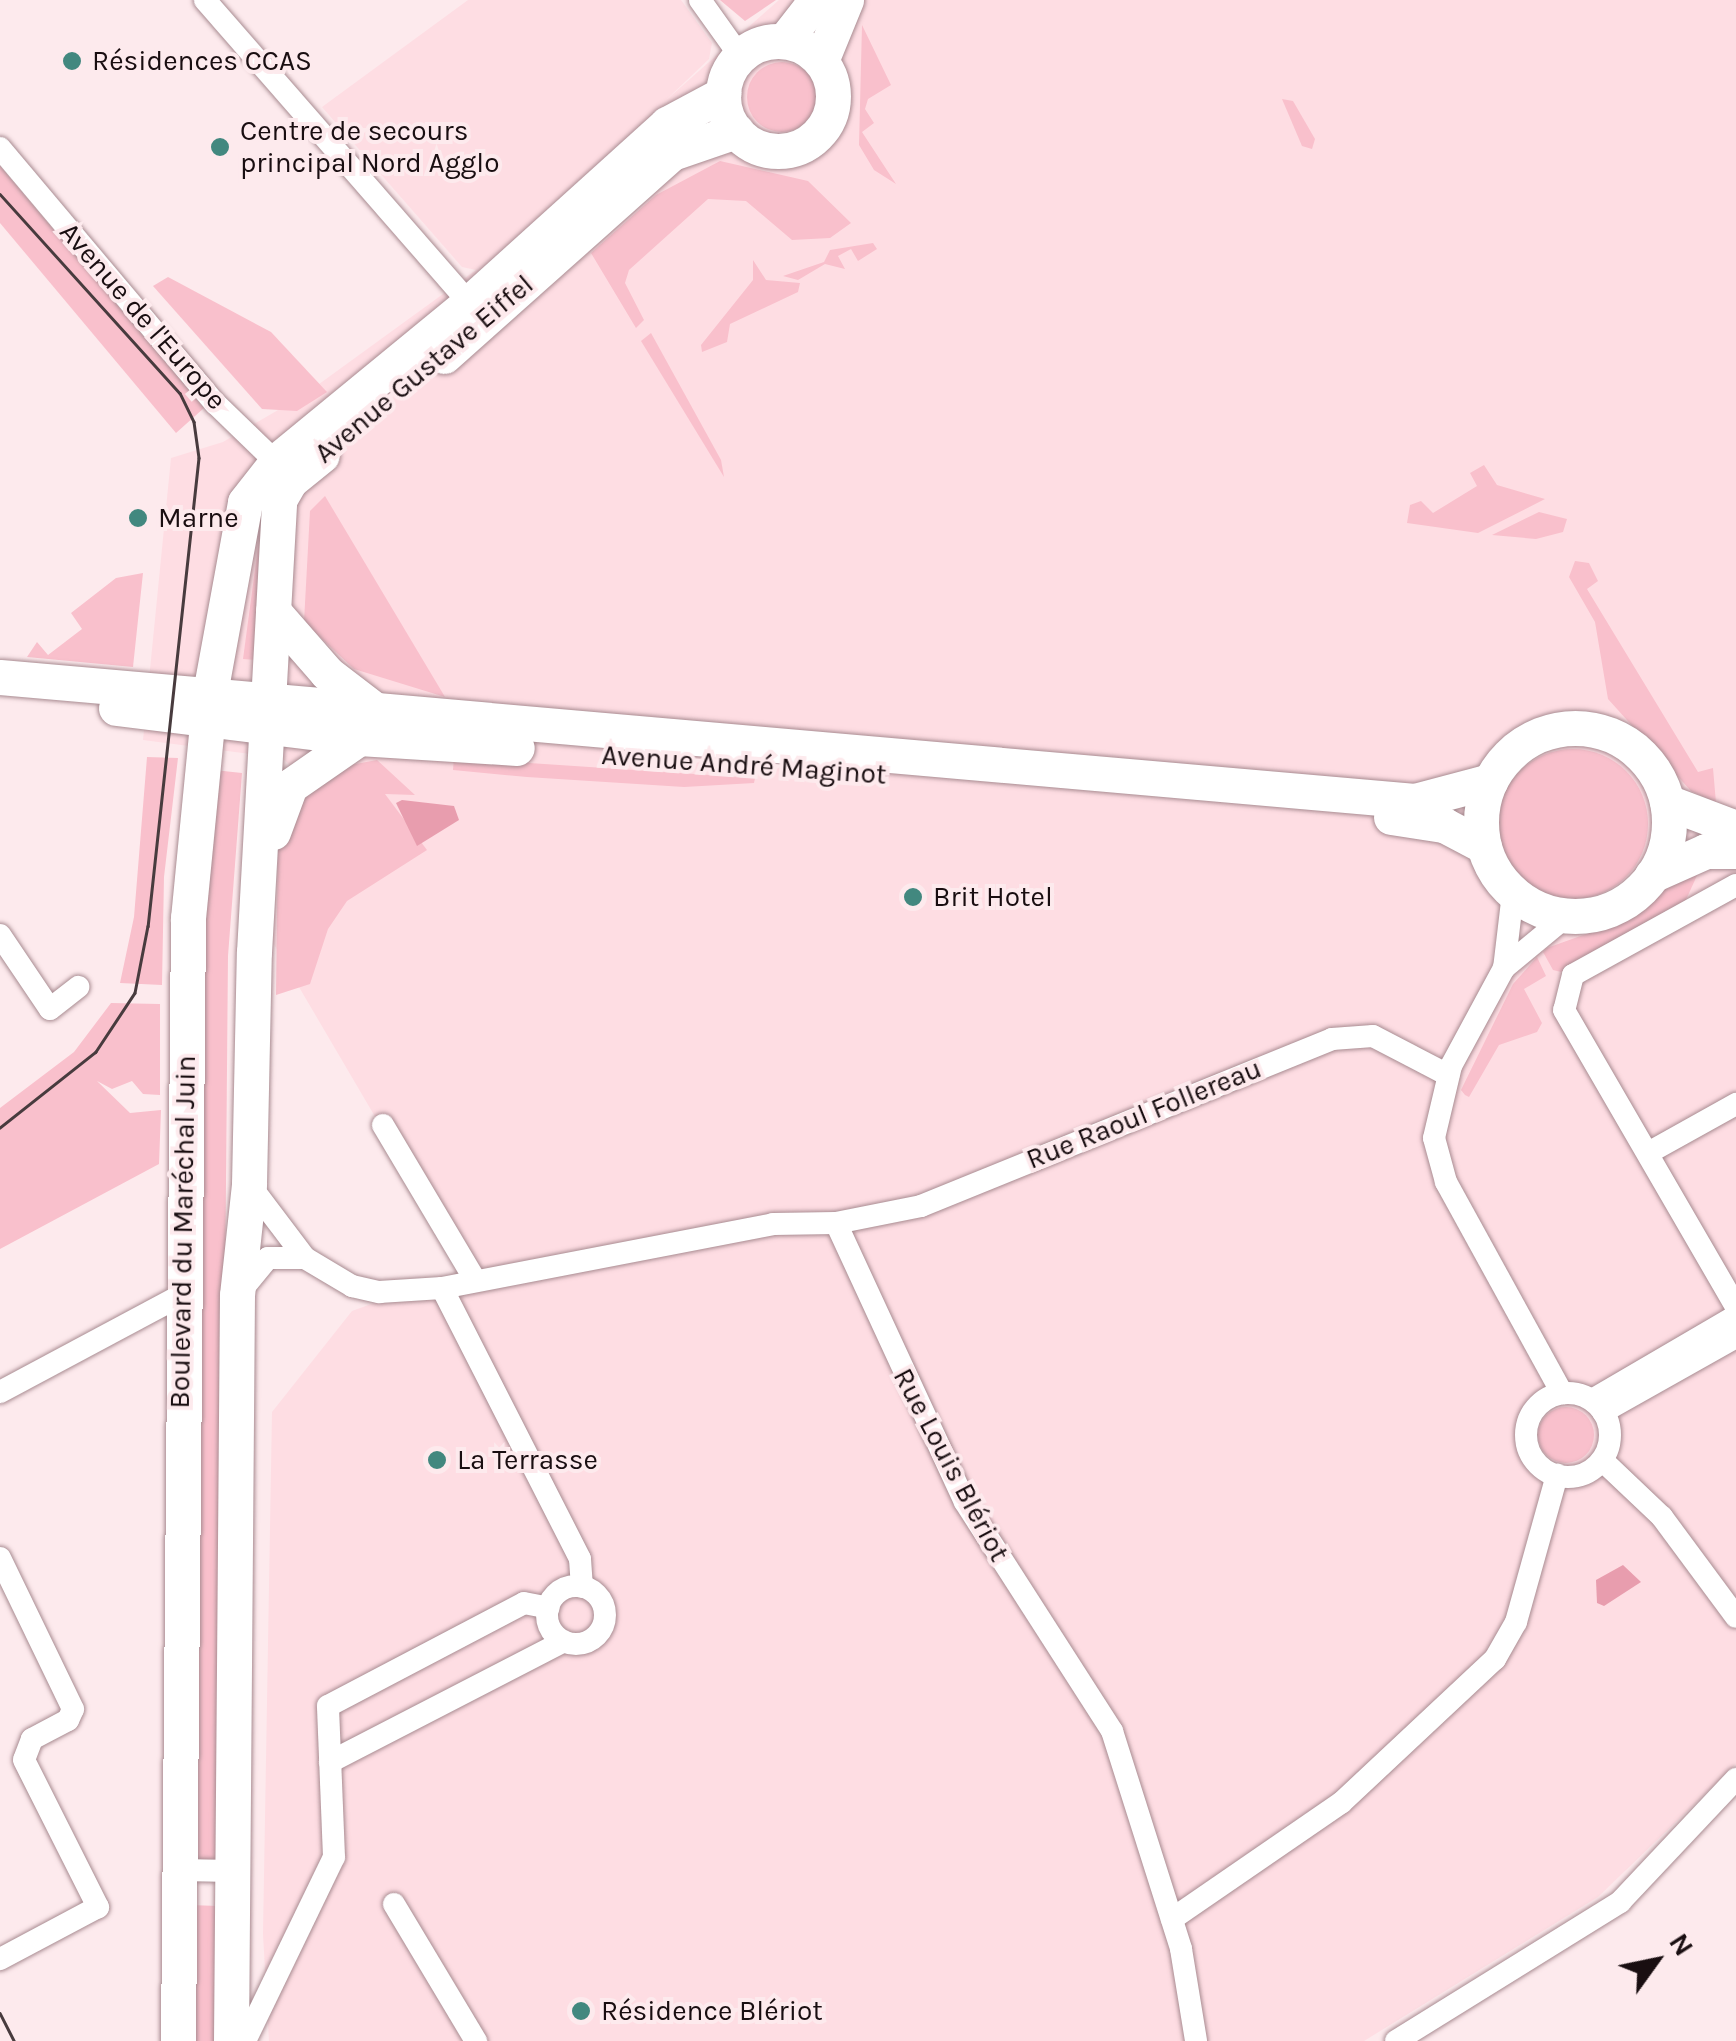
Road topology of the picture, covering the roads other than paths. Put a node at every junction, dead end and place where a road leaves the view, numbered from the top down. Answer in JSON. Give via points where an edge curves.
{"nodes":[{"id":1,"x":205,"y":0,"type":"edge"},
{"id":2,"x":700,"y":0,"type":"edge"},
{"id":3,"x":816,"y":0,"type":"edge"},
{"id":4,"x":846,"y":0,"type":"edge"},
{"id":5,"x":784,"y":41,"type":"junction"},
{"id":6,"x":740,"y":56,"type":"junction"},
{"id":7,"x":821,"y":60,"type":"junction"},
{"id":8,"x":723,"y":94,"type":"junction"},
{"id":9,"x":736,"y":131,"type":"junction"},
{"id":10,"x":0,"y":148,"type":"edge"},
{"id":11,"x":469,"y":303,"type":"junction"},
{"id":12,"x":284,"y":470,"type":"junction"},
{"id":13,"x":273,"y":611,"type":"junction"},
{"id":14,"x":0,"y":677,"type":"edge"},
{"id":15,"x":0,"y":695,"type":"edge"},
{"id":16,"x":237,"y":710,"type":"junction"},
{"id":17,"x":367,"y":724,"type":"junction"},
{"id":18,"x":1490,"y":781,"type":"junction"},
{"id":19,"x":1667,"y":802,"type":"junction"},
{"id":20,"x":1736,"y":828,"type":"edge"},
{"id":21,"x":1484,"y":846,"type":"junction"},
{"id":22,"x":1736,"y":850,"type":"edge"},
{"id":23,"x":1652,"y":875,"type":"junction"},
{"id":24,"x":1736,"y":885,"type":"edge"},
{"id":25,"x":1513,"y":893,"type":"junction"},
{"id":26,"x":1568,"y":915,"type":"junction"},
{"id":27,"x":0,"y":935,"type":"edge"},
{"id":28,"x":254,"y":952,"type":"junction"},
{"id":29,"x":1504,"y":968,"type":"junction"},
{"id":30,"x":78,"y":988,"type":"dead end"},
{"id":31,"x":1448,"y":1075,"type":"junction"},
{"id":32,"x":1736,"y":1104,"type":"edge"},
{"id":33,"x":382,"y":1125,"type":"dead end"},
{"id":34,"x":1648,"y":1153,"type":"junction"},
{"id":35,"x":250,"y":1184,"type":"junction"},
{"id":36,"x":836,"y":1223,"type":"junction"},
{"id":37,"x":304,"y":1258,"type":"junction"},
{"id":38,"x":476,"y":1280,"type":"junction"},
{"id":39,"x":442,"y":1288,"type":"junction"},
{"id":40,"x":237,"y":1295,"type":"junction"},
{"id":41,"x":182,"y":1296,"type":"junction"},
{"id":42,"x":1736,"y":1307,"type":"edge"},
{"id":43,"x":1736,"y":1316,"type":"edge"},
{"id":44,"x":1736,"y":1338,"type":"edge"},
{"id":45,"x":0,"y":1392,"type":"edge"},
{"id":46,"x":1562,"y":1393,"type":"junction"},
{"id":47,"x":1598,"y":1406,"type":"junction"},
{"id":48,"x":1602,"y":1460,"type":"junction"},
{"id":49,"x":1557,"y":1475,"type":"junction"},
{"id":50,"x":0,"y":1558,"type":"edge"},
{"id":51,"x":582,"y":1587,"type":"junction"},
{"id":52,"x":548,"y":1608,"type":"junction"},
{"id":53,"x":1736,"y":1617,"type":"edge"},
{"id":54,"x":564,"y":1642,"type":"junction"},
{"id":55,"x":330,"y":1762,"type":"junction"},
{"id":56,"x":1736,"y":1780,"type":"edge"},
{"id":57,"x":178,"y":1870,"type":"junction"},
{"id":58,"x":234,"y":1871,"type":"junction"},
{"id":59,"x":394,"y":1904,"type":"dead end"},
{"id":60,"x":1172,"y":1919,"type":"junction"},
{"id":61,"x":0,"y":1959,"type":"edge"},
{"id":62,"x":178,"y":2041,"type":"edge"},
{"id":63,"x":231,"y":2041,"type":"edge"},
{"id":64,"x":245,"y":2041,"type":"edge"},
{"id":65,"x":476,"y":2041,"type":"edge"},
{"id":66,"x":1196,"y":2041,"type":"edge"},
{"id":67,"x":1396,"y":2041,"type":"edge"}],
"edges":[{"from":1,"to":11,"type":"street"},
{"from":2,"to":6,"type":"street"},
{"from":3,"to":5,"type":"main road"},
{"from":4,"to":7,"type":"main road"},
{"from":5,"to":6,"type":"main road"},
{"from":5,"to":7,"type":"main road"},
{"from":6,"to":8,"type":"main road"},
{"from":7,"to":9,"type":"main road","via":[[833,91],[818,134],[777,151]]},
{"from":8,"to":9,"type":"main road"},
{"from":8,"to":11,"type":"main road","name":"Avenue Gustave Eiffel","via":[[668,124]]},
{"from":9,"to":12,"type":"main road","name":"Avenue Gustave Eiffel","via":[[672,153],[501,308]]},
{"from":10,"to":12,"type":"street","name":"Avenue de l'Europe","via":[[215,403]]},
{"from":11,"to":12,"type":"main road","name":"Avenue Gustave Eiffel"},
{"from":12,"to":13,"type":"main road","name":"Avenue Gustave Eiffel"},
{"from":12,"to":16,"type":"main road","name":"Avenue Gustave Eiffel","via":[[245,502],[234,581]]},
{"from":13,"to":16,"type":"main road","name":"Avenue Gustave Eiffel"},
{"from":13,"to":17,"type":"main road"},
{"from":14,"to":16,"type":"main road","name":"Avenue André Maginot"},
{"from":15,"to":16,"type":"main road","name":"Avenue André Maginot"},
{"from":16,"to":17,"type":"main road","name":"Avenue André Maginot"},
{"from":16,"to":28,"type":"main road","name":"Boulevard du Maréchal Juin","via":[[248,771],[245,910]]},
{"from":16,"to":41,"type":"main road","name":"Boulevard du Maréchal Juin","via":[[188,918]]},
{"from":17,"to":18,"type":"main road","name":"Avenue André Maginot","via":[[1414,801]]},
{"from":17,"to":21,"type":"main road","name":"Avenue André Maginot","via":[[1381,816],[1444,825]]},
{"from":17,"to":28,"type":"main road","name":"Boulevard du Maréchal Juin","via":[[290,786],[274,818]]},
{"from":18,"to":19,"type":"main road","via":[[1526,742],[1551,731],[1592,730],[1647,762]]},
{"from":18,"to":21,"type":"main road","via":[[1483,802]]},
{"from":19,"to":20,"type":"main road"},
{"from":19,"to":23,"type":"main road","via":[[1668,832]]},
{"from":21,"to":25,"type":"main road"},
{"from":22,"to":23,"type":"main road","via":[[1706,850]]},
{"from":23,"to":26,"type":"main road","via":[[1608,910]]},
{"from":24,"to":34,"type":"street","via":[[1573,974],[1564,990],[1564,1010]]},
{"from":25,"to":26,"type":"main road","via":[[1536,908]]},
{"from":25,"to":29,"type":"street"},
{"from":26,"to":29,"type":"street"},
{"from":27,"to":30,"type":"street","via":[[50,1008]]},
{"from":28,"to":35,"type":"main road","name":"Boulevard du Maréchal Juin"},
{"from":29,"to":31,"type":"street"},
{"from":31,"to":36,"type":"street","name":"Rue Raoul Follereau","via":[[1373,1036],[1332,1038],[921,1206]]},
{"from":31,"to":46,"type":"street","via":[[1434,1138],[1446,1182]]},
{"from":32,"to":34,"type":"street"},
{"from":33,"to":38,"type":"street"},
{"from":34,"to":42,"type":"street"},
{"from":35,"to":37,"type":"street"},
{"from":35,"to":40,"type":"main road","name":"Boulevard du Maréchal Juin"},
{"from":36,"to":38,"type":"street","via":[[772,1224]]},
{"from":36,"to":60,"type":"street","name":"Rue Louis Blériot","via":[[965,1502],[1112,1731]]},
{"from":37,"to":39,"type":"street","via":[[352,1286]]},
{"from":37,"to":40,"type":"street","via":[[268,1258]]},
{"from":38,"to":39,"type":"street"},
{"from":39,"to":51,"type":"street","via":[[580,1559]]},
{"from":40,"to":58,"type":"main road","name":"Boulevard du Maréchal Juin"},
{"from":41,"to":45,"type":"street"},
{"from":41,"to":57,"type":"main road","name":"Boulevard du Maréchal Juin"},
{"from":43,"to":47,"type":"street"},
{"from":44,"to":47,"type":"street"},
{"from":46,"to":47,"type":"street"},
{"from":46,"to":49,"type":"street","via":[[1538,1405],[1527,1428],[1534,1458]]},
{"from":47,"to":48,"type":"street","via":[[1610,1436]]},
{"from":48,"to":49,"type":"street","via":[[1576,1476]]},
{"from":48,"to":53,"type":"street","via":[[1662,1518]]},
{"from":49,"to":60,"type":"street","via":[[1516,1622],[1496,1659],[1340,1802]]},
{"from":50,"to":61,"type":"street","via":[[74,1709],[68,1720],[32,1739],[24,1760],[98,1907]]},
{"from":51,"to":52,"type":"street","via":[[564,1589]]},
{"from":51,"to":54,"type":"street","via":[[603,1605],[604,1624],[592,1640]]},
{"from":52,"to":54,"type":"street","via":[[550,1628]]},
{"from":52,"to":55,"type":"street","via":[[524,1602],[347,1692],[328,1706]]},
{"from":54,"to":55,"type":"street"},
{"from":55,"to":64,"type":"street","via":[[334,1858]]},
{"from":56,"to":67,"type":"street","via":[[1620,1902]]},
{"from":57,"to":58,"type":"street"},
{"from":57,"to":62,"type":"main road","name":"Boulevard du Maréchal Juin"},
{"from":58,"to":63,"type":"main road","name":"Boulevard du Maréchal Juin"},
{"from":59,"to":65,"type":"street"},
{"from":60,"to":66,"type":"street","name":"Rue Louis Blériot"}]}
